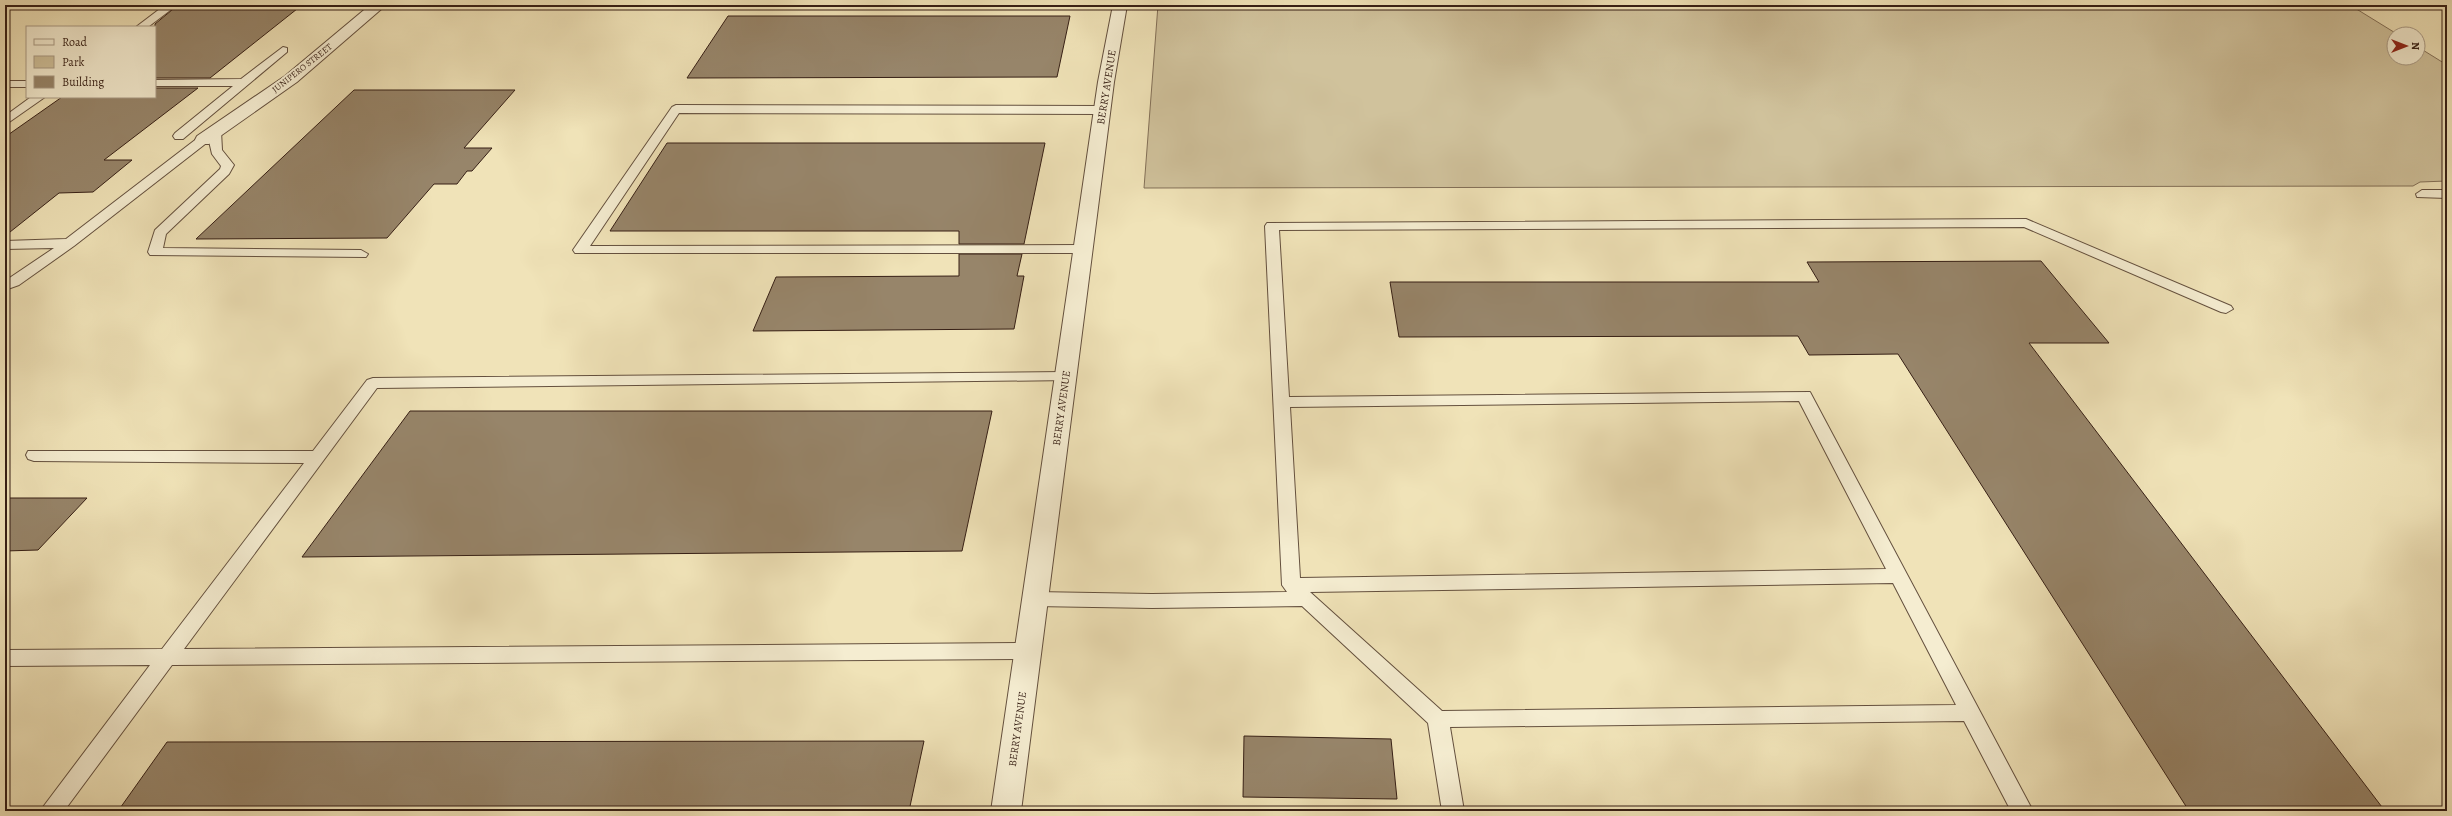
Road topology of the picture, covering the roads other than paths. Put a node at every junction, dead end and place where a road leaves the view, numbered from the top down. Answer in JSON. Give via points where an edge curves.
{"nodes":[{"id":1,"x":172,"y":5,"type":"edge"},
{"id":2,"x":379,"y":5,"type":"edge"},
{"id":3,"x":1120,"y":5,"type":"edge"},
{"id":4,"x":142,"y":26,"type":"edge"},
{"id":5,"x":283,"y":50,"type":"dead end"},
{"id":6,"x":244,"y":82,"type":"junction"},
{"id":7,"x":156,"y":83,"type":"edge"},
{"id":8,"x":5,"y":84,"type":"edge"},
{"id":9,"x":26,"y":84,"type":"edge"},
{"id":10,"x":38,"y":98,"type":"edge"},
{"id":11,"x":1102,"y":110,"type":"junction"},
{"id":12,"x":5,"y":121,"type":"edge"},
{"id":13,"x":180,"y":136,"type":"dead end"},
{"id":14,"x":209,"y":136,"type":"junction"},
{"id":15,"x":2422,"y":194,"type":"dead end"},
{"id":16,"x":2447,"y":194,"type":"edge"},
{"id":17,"x":69,"y":243,"type":"junction"},
{"id":18,"x":5,"y":245,"type":"edge"},
{"id":19,"x":1083,"y":249,"type":"junction"},
{"id":20,"x":361,"y":254,"type":"dead end"},
{"id":21,"x":5,"y":286,"type":"edge"},
{"id":22,"x":2226,"y":309,"type":"dead end"},
{"id":23,"x":1065,"y":377,"type":"junction"},
{"id":24,"x":1281,"y":402,"type":"junction"},
{"id":25,"x":34,"y":455,"type":"dead end"},
{"id":26,"x":318,"y":457,"type":"junction"},
{"id":27,"x":1899,"y":576,"type":"junction"},
{"id":28,"x":1291,"y":585,"type":"junction"},
{"id":29,"x":1034,"y":599,"type":"junction"},
{"id":30,"x":1306,"y":599,"type":"junction"},
{"id":31,"x":1028,"y":650,"type":"junction"},
{"id":32,"x":167,"y":657,"type":"junction"},
{"id":33,"x":5,"y":658,"type":"edge"},
{"id":34,"x":1971,"y":713,"type":"junction"},
{"id":35,"x":1438,"y":719,"type":"junction"},
{"id":36,"x":51,"y":811,"type":"edge"},
{"id":37,"x":1006,"y":811,"type":"edge"},
{"id":38,"x":1453,"y":811,"type":"edge"},
{"id":39,"x":2022,"y":811,"type":"edge"}],
"edges":[{"from":1,"to":4,"type":"lane"},
{"from":2,"to":14,"type":"street","name":"JUNIPERO STREET","via":[[291,79]]},
{"from":3,"to":11,"type":"street","name":"BERRY AVENUE"},
{"from":5,"to":6,"type":"lane"},
{"from":6,"to":7,"type":"lane"},
{"from":6,"to":13,"type":"lane"},
{"from":8,"to":9,"type":"lane"},
{"from":10,"to":12,"type":"lane"},
{"from":11,"to":19,"type":"street","name":"BERRY AVENUE"},
{"from":11,"to":19,"type":"lane","via":[[676,109],[580,250]]},
{"from":14,"to":17,"type":"lane"},
{"from":14,"to":20,"type":"lane","via":[[217,156],[228,165],[226,171],[160,233],[155,252]]},
{"from":15,"to":16,"type":"lane"},
{"from":17,"to":18,"type":"lane"},
{"from":17,"to":21,"type":"lane"},
{"from":19,"to":23,"type":"street","name":"BERRY AVENUE"},
{"from":22,"to":24,"type":"lane","via":[[2026,223],[1272,226]]},
{"from":23,"to":26,"type":"lane","via":[[373,383]]},
{"from":23,"to":29,"type":"street","name":"BERRY AVENUE"},
{"from":24,"to":27,"type":"lane","via":[[1804,396]]},
{"from":24,"to":28,"type":"lane"},
{"from":25,"to":26,"type":"lane"},
{"from":26,"to":32,"type":"lane"},
{"from":27,"to":28,"type":"lane"},
{"from":27,"to":34,"type":"lane"},
{"from":28,"to":30,"type":"lane"},
{"from":29,"to":30,"type":"lane"},
{"from":29,"to":31,"type":"street","name":"BERRY AVENUE"},
{"from":30,"to":35,"type":"lane"},
{"from":31,"to":32,"type":"lane"},
{"from":31,"to":37,"type":"street","name":"BERRY AVENUE"},
{"from":32,"to":33,"type":"lane"},
{"from":32,"to":36,"type":"lane"},
{"from":34,"to":35,"type":"lane"},
{"from":34,"to":39,"type":"lane"},
{"from":35,"to":38,"type":"lane"}]}
